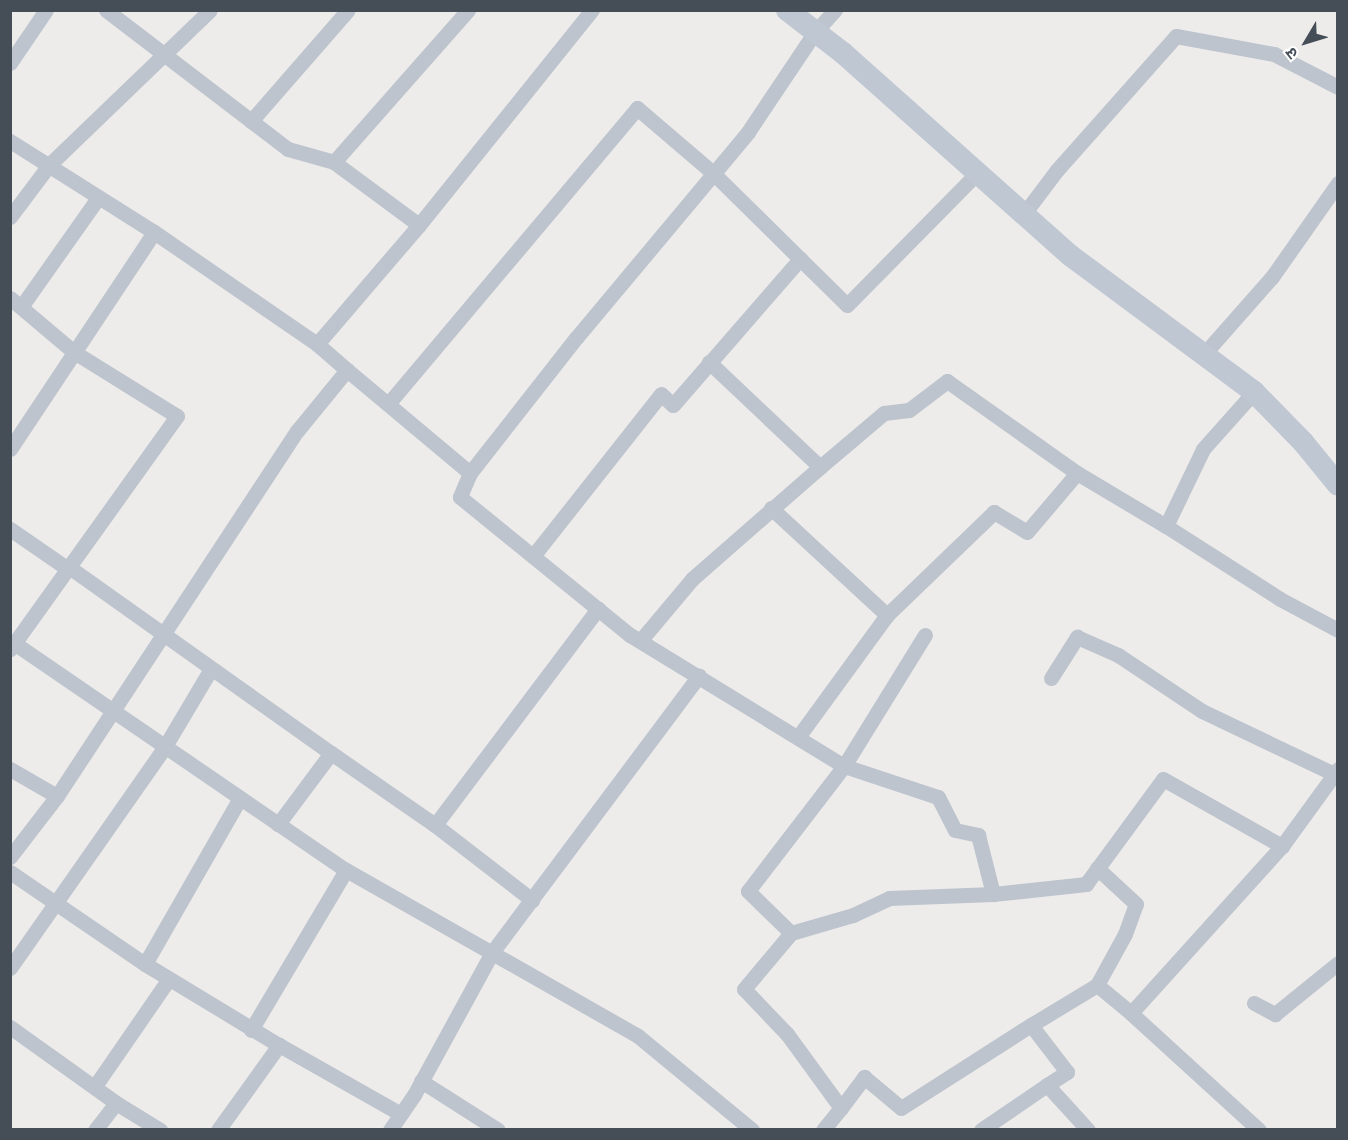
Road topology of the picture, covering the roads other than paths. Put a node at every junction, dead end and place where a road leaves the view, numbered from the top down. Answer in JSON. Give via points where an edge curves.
{"nodes":[{"id":1,"x":46,"y":10,"type":"edge"},
{"id":2,"x":106,"y":10,"type":"edge"},
{"id":3,"x":210,"y":10,"type":"edge"},
{"id":4,"x":348,"y":10,"type":"edge"},
{"id":5,"x":468,"y":10,"type":"edge"},
{"id":6,"x":592,"y":10,"type":"edge"},
{"id":7,"x":787,"y":10,"type":"edge"},
{"id":8,"x":835,"y":10,"type":"edge"},
{"id":9,"x":815,"y":32,"type":"junction"},
{"id":10,"x":165,"y":53,"type":"junction"},
{"id":11,"x":10,"y":63,"type":"edge"},
{"id":12,"x":1338,"y":87,"type":"edge"},
{"id":13,"x":251,"y":121,"type":"junction"},
{"id":14,"x":10,"y":141,"type":"edge"},
{"id":15,"x":334,"y":162,"type":"junction"},
{"id":16,"x":49,"y":165,"type":"junction"},
{"id":17,"x":977,"y":172,"type":"junction"},
{"id":18,"x":713,"y":173,"type":"junction"},
{"id":19,"x":1338,"y":183,"type":"edge"},
{"id":20,"x":98,"y":198,"type":"junction"},
{"id":21,"x":1023,"y":215,"type":"junction"},
{"id":22,"x":10,"y":217,"type":"edge"},
{"id":23,"x":419,"y":225,"type":"junction"},
{"id":24,"x":154,"y":232,"type":"junction"},
{"id":25,"x":800,"y":260,"type":"junction"},
{"id":26,"x":16,"y":302,"type":"edge"},
{"id":27,"x":317,"y":344,"type":"junction"},
{"id":28,"x":74,"y":352,"type":"junction"},
{"id":29,"x":1204,"y":354,"type":"junction"},
{"id":30,"x":710,"y":362,"type":"junction"},
{"id":31,"x":347,"y":370,"type":"junction"},
{"id":32,"x":1254,"y":392,"type":"junction"},
{"id":33,"x":388,"y":404,"type":"junction"},
{"id":34,"x":10,"y":449,"type":"edge"},
{"id":35,"x":820,"y":467,"type":"junction"},
{"id":36,"x":470,"y":473,"type":"junction"},
{"id":37,"x":1077,"y":473,"type":"junction"},
{"id":38,"x":1338,"y":485,"type":"edge"},
{"id":39,"x":771,"y":508,"type":"junction"},
{"id":40,"x":1166,"y":526,"type":"junction"},
{"id":41,"x":10,"y":528,"type":"edge"},
{"id":42,"x":533,"y":556,"type":"junction"},
{"id":43,"x":69,"y":568,"type":"junction"},
{"id":44,"x":598,"y":609,"type":"junction"},
{"id":45,"x":887,"y":615,"type":"junction"},
{"id":46,"x":1338,"y":630,"type":"edge"},
{"id":47,"x":925,"y":635,"type":"dead end"},
{"id":48,"x":164,"y":636,"type":"junction"},
{"id":49,"x":640,"y":641,"type":"junction"},
{"id":50,"x":13,"y":646,"type":"edge"},
{"id":51,"x":211,"y":669,"type":"junction"},
{"id":52,"x":699,"y":676,"type":"junction"},
{"id":53,"x":1051,"y":678,"type":"dead end"},
{"id":54,"x":114,"y":712,"type":"junction"},
{"id":55,"x":798,"y":737,"type":"junction"},
{"id":56,"x":164,"y":748,"type":"junction"},
{"id":57,"x":332,"y":753,"type":"junction"},
{"id":58,"x":844,"y":765,"type":"junction"},
{"id":59,"x":10,"y":769,"type":"edge"},
{"id":60,"x":1336,"y":772,"type":"edge"},
{"id":61,"x":57,"y":796,"type":"junction"},
{"id":62,"x":240,"y":798,"type":"junction"},
{"id":63,"x":278,"y":824,"type":"junction"},
{"id":64,"x":435,"y":825,"type":"junction"},
{"id":65,"x":1282,"y":846,"type":"junction"},
{"id":66,"x":10,"y":857,"type":"edge"},
{"id":67,"x":1097,"y":868,"type":"junction"},
{"id":68,"x":345,"y":870,"type":"junction"},
{"id":69,"x":10,"y":872,"type":"edge"},
{"id":70,"x":993,"y":894,"type":"junction"},
{"id":71,"x":532,"y":900,"type":"junction"},
{"id":72,"x":58,"y":905,"type":"junction"},
{"id":73,"x":791,"y":933,"type":"junction"},
{"id":74,"x":493,"y":951,"type":"junction"},
{"id":75,"x":1338,"y":963,"type":"edge"},
{"id":76,"x":145,"y":964,"type":"junction"},
{"id":77,"x":10,"y":968,"type":"edge"},
{"id":78,"x":168,"y":980,"type":"junction"},
{"id":79,"x":1097,"y":985,"type":"junction"},
{"id":80,"x":1254,"y":1003,"type":"dead end"},
{"id":81,"x":1131,"y":1013,"type":"junction"},
{"id":82,"x":1031,"y":1025,"type":"junction"},
{"id":83,"x":10,"y":1027,"type":"edge"},
{"id":84,"x":251,"y":1030,"type":"junction"},
{"id":85,"x":279,"y":1045,"type":"junction"},
{"id":86,"x":421,"y":1081,"type":"junction"},
{"id":87,"x":1047,"y":1085,"type":"junction"},
{"id":88,"x":95,"y":1086,"type":"junction"},
{"id":89,"x":116,"y":1103,"type":"junction"},
{"id":90,"x":841,"y":1108,"type":"junction"},
{"id":91,"x":401,"y":1114,"type":"junction"},
{"id":92,"x":742,"y":1127,"type":"edge"},
{"id":93,"x":95,"y":1130,"type":"edge"},
{"id":94,"x":160,"y":1130,"type":"edge"},
{"id":95,"x":218,"y":1130,"type":"edge"},
{"id":96,"x":390,"y":1130,"type":"edge"},
{"id":97,"x":498,"y":1130,"type":"edge"},
{"id":98,"x":823,"y":1130,"type":"edge"},
{"id":99,"x":981,"y":1130,"type":"edge"},
{"id":100,"x":1088,"y":1130,"type":"edge"},
{"id":101,"x":1259,"y":1130,"type":"edge"}],
"edges":[{"from":1,"to":11,"type":"street"},
{"from":2,"to":10,"type":"street"},
{"from":3,"to":10,"type":"street"},
{"from":4,"to":13,"type":"street"},
{"from":5,"to":15,"type":"street"},
{"from":6,"to":23,"type":"street"},
{"from":7,"to":9,"type":"street"},
{"from":8,"to":9,"type":"street"},
{"from":9,"to":17,"type":"street"},
{"from":9,"to":18,"type":"street","via":[[748,132]]},
{"from":10,"to":13,"type":"street"},
{"from":10,"to":16,"type":"street"},
{"from":12,"to":21,"type":"street","via":[[1274,54],[1176,36]]},
{"from":13,"to":15,"type":"street","via":[[288,149]]},
{"from":14,"to":16,"type":"street"},
{"from":15,"to":23,"type":"street"},
{"from":16,"to":20,"type":"street"},
{"from":16,"to":22,"type":"street"},
{"from":17,"to":21,"type":"street"},
{"from":17,"to":25,"type":"street","via":[[847,305]]},
{"from":18,"to":25,"type":"street"},
{"from":18,"to":33,"type":"street","via":[[637,108]]},
{"from":18,"to":36,"type":"street"},
{"from":19,"to":29,"type":"street","via":[[1272,277]]},
{"from":20,"to":24,"type":"street"},
{"from":20,"to":26,"type":"street"},
{"from":21,"to":29,"type":"street","via":[[1149,317]]},
{"from":23,"to":27,"type":"street"},
{"from":24,"to":27,"type":"street"},
{"from":24,"to":28,"type":"street"},
{"from":25,"to":30,"type":"street"},
{"from":26,"to":28,"type":"street"},
{"from":27,"to":31,"type":"street"},
{"from":28,"to":34,"type":"street"},
{"from":28,"to":43,"type":"street","via":[[177,416]]},
{"from":29,"to":32,"type":"street"},
{"from":30,"to":35,"type":"street"},
{"from":30,"to":42,"type":"street","via":[[673,405],[661,394]]},
{"from":31,"to":33,"type":"street"},
{"from":31,"to":48,"type":"street","via":[[297,431]]},
{"from":32,"to":38,"type":"street"},
{"from":32,"to":40,"type":"street","via":[[1203,449]]},
{"from":33,"to":36,"type":"street"},
{"from":35,"to":37,"type":"street","via":[[884,413],[909,410],[947,381]]},
{"from":35,"to":39,"type":"street"},
{"from":36,"to":42,"type":"street","via":[[460,497]]},
{"from":37,"to":40,"type":"street"},
{"from":37,"to":45,"type":"street","via":[[1027,532],[994,512]]},
{"from":39,"to":45,"type":"street"},
{"from":39,"to":49,"type":"street","via":[[692,579]]},
{"from":40,"to":46,"type":"street","via":[[1280,599]]},
{"from":41,"to":43,"type":"street"},
{"from":42,"to":44,"type":"street"},
{"from":43,"to":48,"type":"street"},
{"from":43,"to":50,"type":"street"},
{"from":44,"to":49,"type":"street"},
{"from":44,"to":64,"type":"street"},
{"from":45,"to":55,"type":"street"},
{"from":47,"to":58,"type":"street"},
{"from":48,"to":51,"type":"street"},
{"from":48,"to":54,"type":"street"},
{"from":49,"to":52,"type":"street"},
{"from":50,"to":54,"type":"street"},
{"from":51,"to":56,"type":"street"},
{"from":51,"to":57,"type":"street"},
{"from":52,"to":55,"type":"street"},
{"from":52,"to":71,"type":"street"},
{"from":53,"to":60,"type":"street","via":[[1077,637],[1118,655],[1202,711]]},
{"from":54,"to":56,"type":"street"},
{"from":54,"to":61,"type":"street"},
{"from":55,"to":58,"type":"street"},
{"from":56,"to":62,"type":"street"},
{"from":56,"to":72,"type":"street"},
{"from":57,"to":63,"type":"street"},
{"from":57,"to":64,"type":"street"},
{"from":58,"to":70,"type":"street","via":[[938,797],[955,830],[978,835]]},
{"from":58,"to":73,"type":"street","via":[[748,891]]},
{"from":59,"to":61,"type":"street"},
{"from":60,"to":65,"type":"street"},
{"from":61,"to":66,"type":"street"},
{"from":62,"to":63,"type":"street"},
{"from":62,"to":76,"type":"street"},
{"from":63,"to":68,"type":"street"},
{"from":64,"to":71,"type":"street"},
{"from":65,"to":67,"type":"street","via":[[1163,779]]},
{"from":65,"to":81,"type":"street"},
{"from":67,"to":70,"type":"street","via":[[1086,884]]},
{"from":67,"to":79,"type":"street","via":[[1136,904],[1125,934]]},
{"from":68,"to":74,"type":"street"},
{"from":68,"to":84,"type":"street"},
{"from":69,"to":72,"type":"street"},
{"from":70,"to":73,"type":"street","via":[[888,898],[853,915]]},
{"from":71,"to":74,"type":"street"},
{"from":72,"to":76,"type":"street"},
{"from":72,"to":77,"type":"street"},
{"from":73,"to":90,"type":"street","via":[[744,989],[787,1034]]},
{"from":74,"to":86,"type":"street"},
{"from":74,"to":92,"type":"street","via":[[638,1036]]},
{"from":75,"to":80,"type":"street","via":[[1275,1014]]},
{"from":76,"to":78,"type":"street"},
{"from":78,"to":84,"type":"street"},
{"from":78,"to":88,"type":"street"},
{"from":79,"to":81,"type":"street"},
{"from":79,"to":82,"type":"street"},
{"from":81,"to":101,"type":"street"},
{"from":82,"to":87,"type":"street","via":[[1067,1072]]},
{"from":82,"to":90,"type":"street","via":[[901,1107],[864,1077]]},
{"from":83,"to":88,"type":"street"},
{"from":84,"to":85,"type":"street"},
{"from":85,"to":91,"type":"street"},
{"from":85,"to":95,"type":"street"},
{"from":86,"to":91,"type":"street"},
{"from":86,"to":97,"type":"street"},
{"from":87,"to":99,"type":"street"},
{"from":87,"to":100,"type":"street"},
{"from":88,"to":89,"type":"street"},
{"from":89,"to":93,"type":"street"},
{"from":89,"to":94,"type":"street"},
{"from":90,"to":98,"type":"street"},
{"from":91,"to":96,"type":"street"}]}
